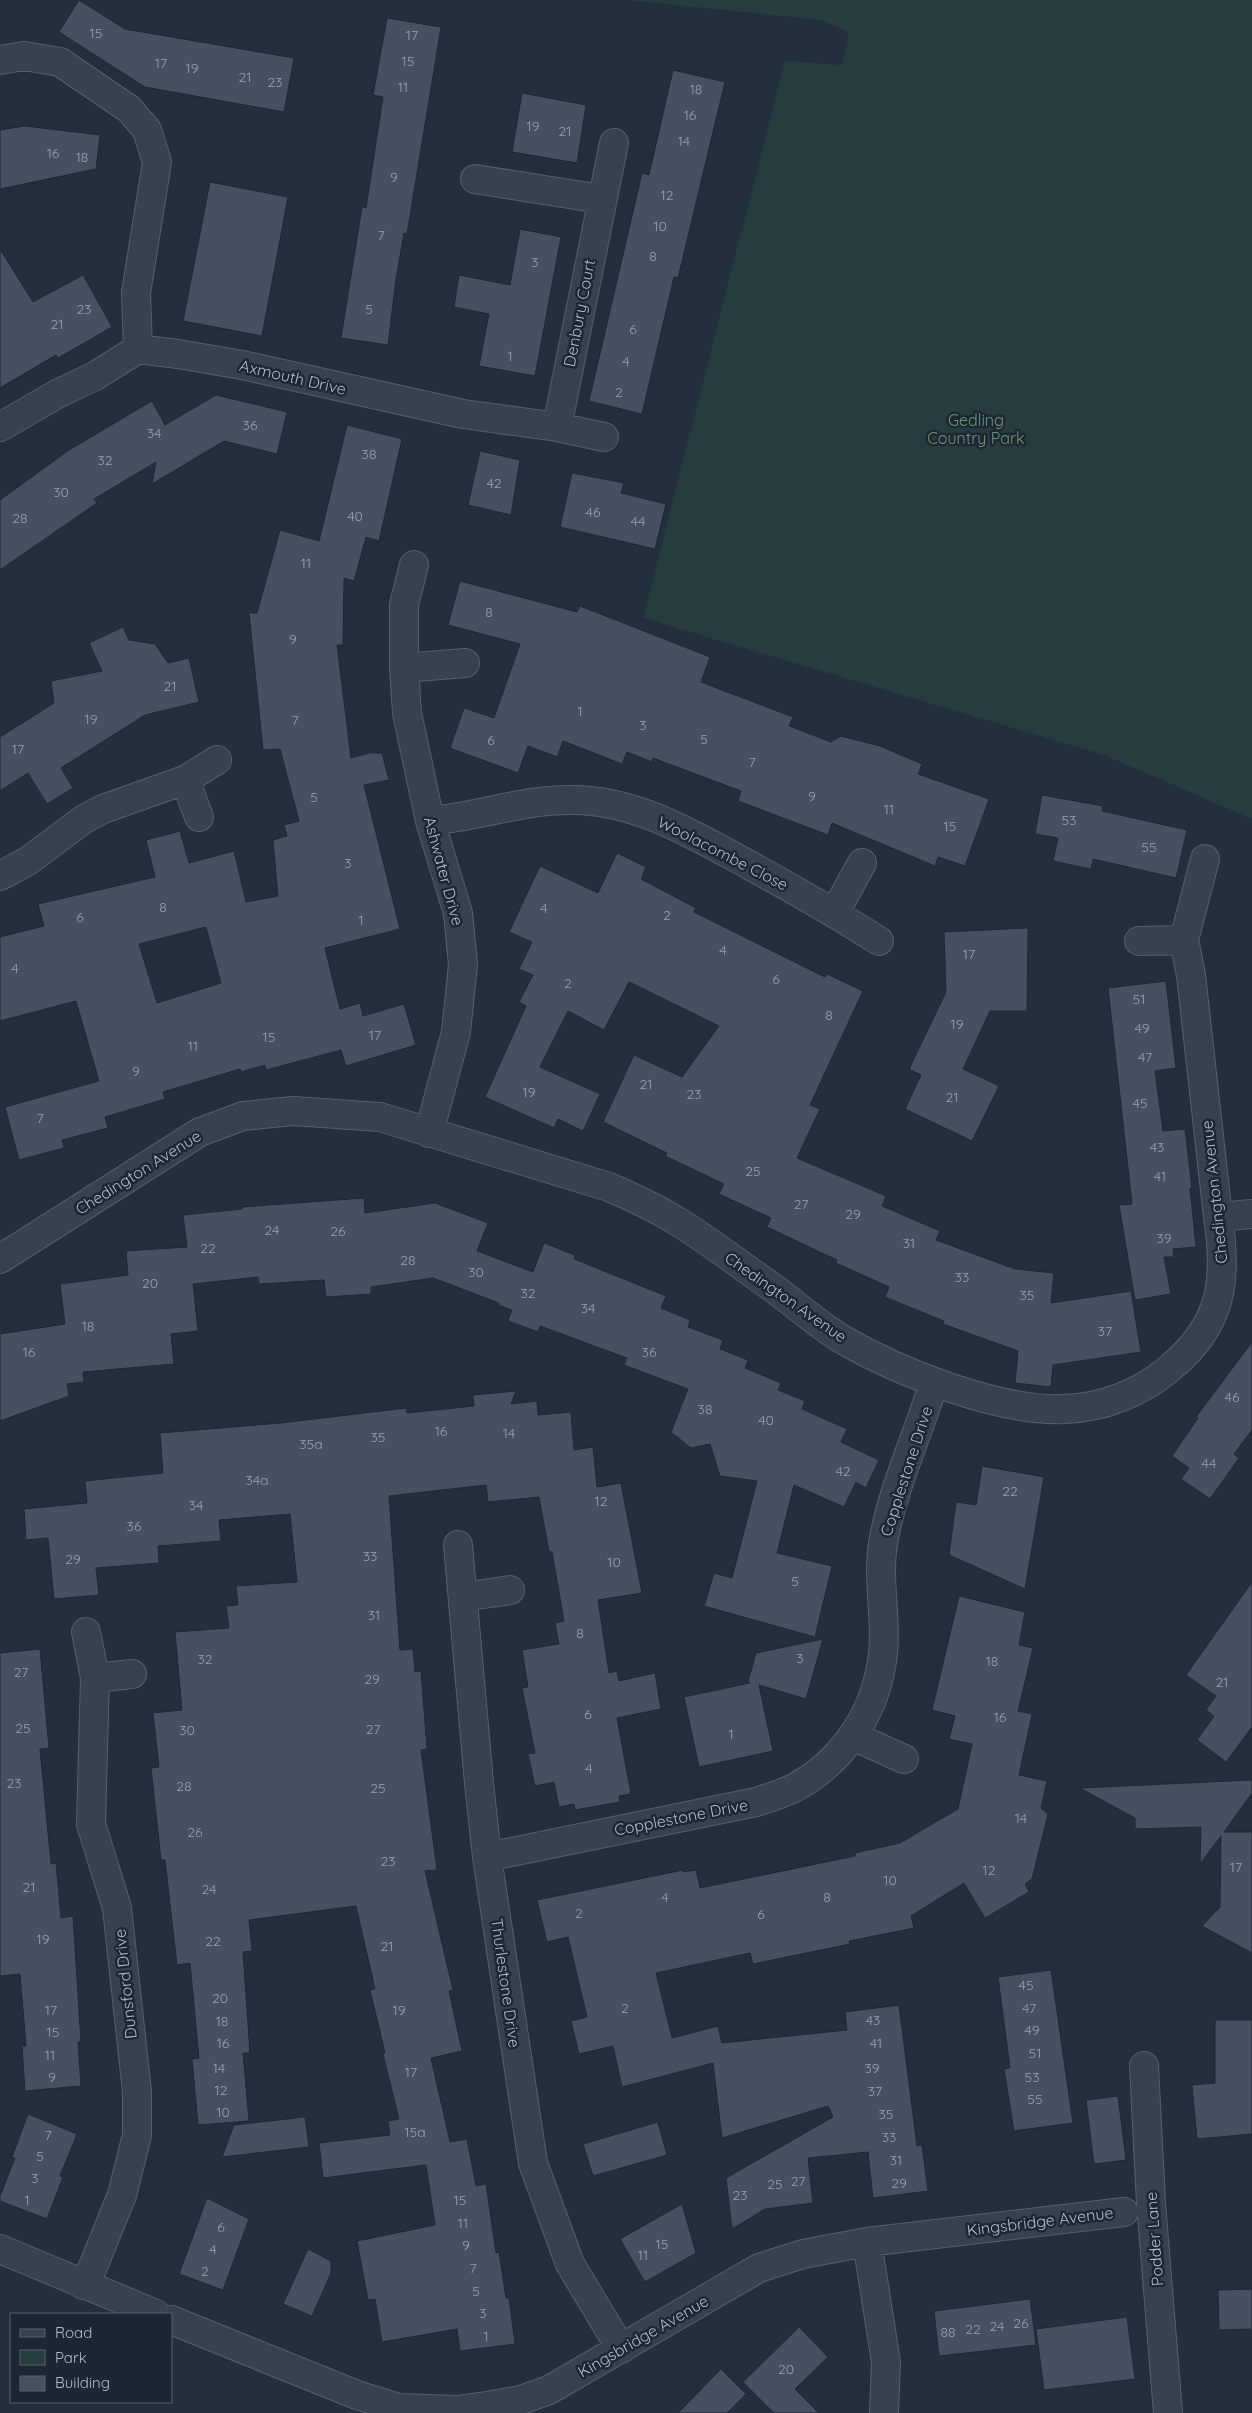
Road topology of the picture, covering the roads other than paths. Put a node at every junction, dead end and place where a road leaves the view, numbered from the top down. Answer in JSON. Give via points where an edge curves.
{"nodes":[{"id":1,"x":0,"y":60,"type":"edge"},
{"id":2,"x":614,"y":143,"type":"dead end"},
{"id":3,"x":475,"y":179,"type":"dead end"},
{"id":4,"x":601,"y":199,"type":"junction"},
{"id":5,"x":138,"y":349,"type":"junction"},
{"id":6,"x":0,"y":427,"type":"edge"},
{"id":7,"x":557,"y":427,"type":"junction"},
{"id":8,"x":604,"y":437,"type":"dead end"},
{"id":9,"x":414,"y":565,"type":"dead end"},
{"id":10,"x":465,"y":663,"type":"dead end"},
{"id":11,"x":404,"y":668,"type":"junction"},
{"id":12,"x":217,"y":760,"type":"dead end"},
{"id":13,"x":185,"y":780,"type":"junction"},
{"id":14,"x":199,"y":818,"type":"dead end"},
{"id":15,"x":430,"y":821,"type":"junction"},
{"id":16,"x":1205,"y":859,"type":"dead end"},
{"id":17,"x":862,"y":863,"type":"dead end"},
{"id":18,"x":0,"y":876,"type":"edge"},
{"id":19,"x":835,"y":912,"type":"junction"},
{"id":20,"x":1184,"y":940,"type":"junction"},
{"id":21,"x":879,"y":941,"type":"dead end"},
{"id":22,"x":1139,"y":941,"type":"dead end"},
{"id":23,"x":429,"y":1133,"type":"junction"},
{"id":24,"x":1252,"y":1214,"type":"edge"},
{"id":25,"x":1218,"y":1217,"type":"junction"},
{"id":26,"x":0,"y":1259,"type":"edge"},
{"id":27,"x":934,"y":1382,"type":"junction"},
{"id":28,"x":458,"y":1545,"type":"dead end"},
{"id":29,"x":510,"y":1590,"type":"dead end"},
{"id":30,"x":463,"y":1597,"type":"junction"},
{"id":31,"x":86,"y":1632,"type":"dead end"},
{"id":32,"x":132,"y":1674,"type":"dead end"},
{"id":33,"x":95,"y":1678,"type":"junction"},
{"id":34,"x":853,"y":1736,"type":"junction"},
{"id":35,"x":904,"y":1759,"type":"dead end"},
{"id":36,"x":487,"y":1857,"type":"junction"},
{"id":37,"x":1144,"y":2066,"type":"dead end"},
{"id":38,"x":1124,"y":2212,"type":"dead end"},
{"id":39,"x":867,"y":2242,"type":"junction"},
{"id":40,"x":0,"y":2249,"type":"edge"},
{"id":41,"x":83,"y":2285,"type":"junction"},
{"id":42,"x":153,"y":2313,"type":"edge"},
{"id":43,"x":172,"y":2320,"type":"edge"},
{"id":44,"x":621,"y":2349,"type":"junction"},
{"id":45,"x":884,"y":2413,"type":"edge"},
{"id":46,"x":1168,"y":2413,"type":"edge"}],
"edges":[{"from":1,"to":5,"type":"street","via":[[24,56],[60,62],[129,109],[147,130],[157,162],[136,293]]},
{"from":2,"to":4,"type":"street","name":"Denbury Court"},
{"from":3,"to":4,"type":"street"},
{"from":4,"to":7,"type":"street","name":"Denbury Court"},
{"from":5,"to":6,"type":"street"},
{"from":5,"to":7,"type":"street","name":"Axmouth Drive","via":[[242,365],[463,414]]},
{"from":7,"to":8,"type":"street","name":"Axmouth Drive"},
{"from":9,"to":11,"type":"street","name":"Ashwater Drive","via":[[404,605]]},
{"from":10,"to":11,"type":"street"},
{"from":11,"to":15,"type":"street","name":"Ashwater Drive","via":[[407,713]]},
{"from":12,"to":13,"type":"street"},
{"from":13,"to":14,"type":"street"},
{"from":13,"to":18,"type":"street","via":[[103,809],[84,819],[28,861]]},
{"from":15,"to":19,"type":"street","name":"Woolacombe Close","via":[[496,808],[567,800],[598,801],[625,807],[679,827]]},
{"from":15,"to":23,"type":"street","name":"Ashwater Drive","via":[[458,913],[463,965],[456,1032]]},
{"from":16,"to":20,"type":"street","name":"Chedington Avenue"},
{"from":17,"to":19,"type":"street"},
{"from":19,"to":21,"type":"street","name":"Woolacombe Close"},
{"from":20,"to":22,"type":"street"},
{"from":20,"to":25,"type":"street","name":"Chedington Avenue","via":[[1191,975]]},
{"from":23,"to":26,"type":"street","name":"Chedington Avenue","via":[[371,1116],[293,1111],[244,1116],[200,1132]]},
{"from":23,"to":27,"type":"street","name":"Chedington Avenue","via":[[609,1187],[641,1201],[677,1221],[840,1337]]},
{"from":24,"to":25,"type":"street"},
{"from":25,"to":27,"type":"street","name":"Chedington Avenue","via":[[1224,1252],[1217,1306],[1207,1327],[1178,1362],[1130,1395],[1064,1409],[977,1396]]},
{"from":27,"to":34,"type":"street","name":"Copplestone Drive","via":[[888,1516],[882,1546],[883,1654],[870,1705]]},
{"from":28,"to":30,"type":"street","name":"Thurlestone Drive"},
{"from":29,"to":30,"type":"street"},
{"from":30,"to":36,"type":"street","name":"Thurlestone Drive"},
{"from":31,"to":33,"type":"street","name":"Dunsford Drive"},
{"from":32,"to":33,"type":"street"},
{"from":33,"to":41,"type":"street","name":"Dunsford Drive","via":[[90,1824],[117,1908],[137,2092],[137,2126],[122,2195]]},
{"from":34,"to":35,"type":"street"},
{"from":34,"to":36,"type":"street","name":"Copplestone Drive","via":[[838,1756],[809,1779],[756,1802]]},
{"from":36,"to":44,"type":"street","name":"Thurlestone Drive","via":[[532,2163],[570,2264]]},
{"from":37,"to":46,"type":"street","name":"Podder Lane"},
{"from":38,"to":39,"type":"street","name":"Kingsbridge Avenue"},
{"from":39,"to":44,"type":"street","name":"Kingsbridge Avenue","via":[[803,2254],[759,2268]]},
{"from":39,"to":45,"type":"street","via":[[886,2362]]},
{"from":40,"to":41,"type":"street"},
{"from":41,"to":42,"type":"street"},
{"from":43,"to":44,"type":"street","name":"Kingsbridge Avenue","via":[[349,2392],[399,2408],[457,2410],[520,2400],[549,2390]]}]}
